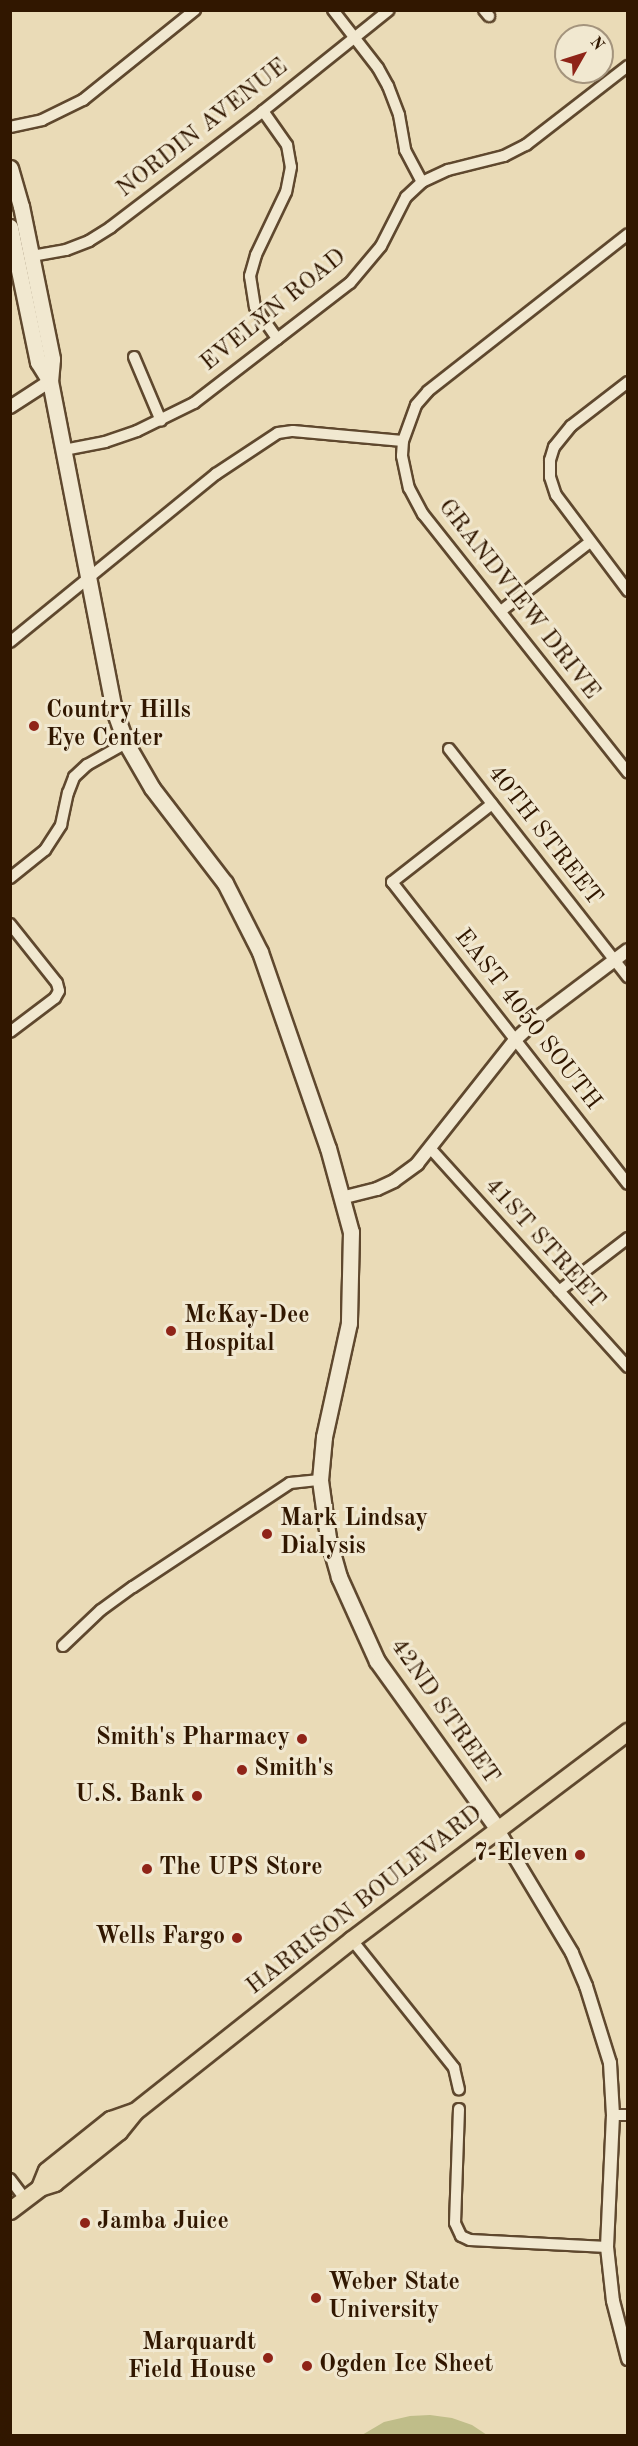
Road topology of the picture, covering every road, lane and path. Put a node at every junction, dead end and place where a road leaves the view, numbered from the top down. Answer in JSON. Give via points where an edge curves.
{"nodes":[{"id":1,"x":195,"y":10,"type":"edge"},
{"id":2,"x":333,"y":10,"type":"edge"},
{"id":3,"x":388,"y":10,"type":"edge"},
{"id":4,"x":353,"y":37,"type":"junction"},
{"id":5,"x":627,"y":66,"type":"edge"},
{"id":6,"x":263,"y":111,"type":"junction"},
{"id":7,"x":10,"y":127,"type":"edge"},
{"id":8,"x":10,"y":168,"type":"edge"},
{"id":9,"x":422,"y":182,"type":"junction"},
{"id":10,"x":10,"y":227,"type":"edge"},
{"id":11,"x":627,"y":234,"type":"edge"},
{"id":12,"x":32,"y":256,"type":"junction"},
{"id":13,"x":277,"y":339,"type":"junction"},
{"id":14,"x":134,"y":357,"type":"dead end"},
{"id":15,"x":50,"y":381,"type":"junction"},
{"id":16,"x":627,"y":382,"type":"edge"},
{"id":17,"x":10,"y":408,"type":"edge"},
{"id":18,"x":160,"y":421,"type":"junction"},
{"id":19,"x":403,"y":441,"type":"junction"},
{"id":20,"x":64,"y":450,"type":"junction"},
{"id":21,"x":590,"y":542,"type":"junction"},
{"id":22,"x":89,"y":578,"type":"junction"},
{"id":23,"x":627,"y":591,"type":"edge"},
{"id":24,"x":501,"y":611,"type":"junction"},
{"id":25,"x":10,"y":642,"type":"edge"},
{"id":26,"x":126,"y":743,"type":"junction"},
{"id":27,"x":449,"y":749,"type":"dead end"},
{"id":28,"x":627,"y":773,"type":"edge"},
{"id":29,"x":492,"y":804,"type":"junction"},
{"id":30,"x":10,"y":878,"type":"edge"},
{"id":31,"x":10,"y":924,"type":"edge"},
{"id":32,"x":627,"y":950,"type":"edge"},
{"id":33,"x":615,"y":961,"type":"junction"},
{"id":34,"x":627,"y":977,"type":"edge"},
{"id":35,"x":10,"y":1032,"type":"edge"},
{"id":36,"x":515,"y":1040,"type":"junction"},
{"id":37,"x":430,"y":1148,"type":"junction"},
{"id":38,"x":627,"y":1184,"type":"edge"},
{"id":39,"x":341,"y":1198,"type":"junction"},
{"id":40,"x":627,"y":1238,"type":"edge"},
{"id":41,"x":559,"y":1291,"type":"junction"},
{"id":42,"x":627,"y":1367,"type":"edge"},
{"id":43,"x":320,"y":1480,"type":"junction"},
{"id":44,"x":63,"y":1646,"type":"dead end"},
{"id":45,"x":627,"y":1732,"type":"edge"},
{"id":46,"x":497,"y":1828,"type":"junction"},
{"id":47,"x":352,"y":1940,"type":"junction"},
{"id":48,"x":459,"y":2089,"type":"dead end"},
{"id":49,"x":459,"y":2109,"type":"dead end"},
{"id":50,"x":613,"y":2115,"type":"junction"},
{"id":51,"x":627,"y":2115,"type":"edge"},
{"id":52,"x":10,"y":2179,"type":"edge"},
{"id":53,"x":25,"y":2199,"type":"junction"},
{"id":54,"x":10,"y":2211,"type":"edge"},
{"id":55,"x":607,"y":2247,"type":"junction"},
{"id":56,"x":627,"y":2359,"type":"edge"}],
"edges":[{"from":1,"to":7,"type":"street","via":[[83,100],[42,120]]},
{"from":2,"to":4,"type":"street"},
{"from":3,"to":4,"type":"street","name":"NORDIN AVENUE"},
{"from":4,"to":6,"type":"street","name":"NORDIN AVENUE"},
{"from":4,"to":9,"type":"street","via":[[388,86],[399,115],[405,150]]},
{"from":5,"to":9,"type":"street","name":"EVELYN ROAD","via":[[525,145],[504,156],[448,170]]},
{"from":6,"to":12,"type":"street","name":"NORDIN AVENUE","via":[[96,236],[66,250]]},
{"from":6,"to":13,"type":"street","via":[[286,145],[291,167],[286,192],[250,276],[255,307]]},
{"from":8,"to":12,"type":"main road"},
{"from":9,"to":13,"type":"street","name":"EVELYN ROAD","via":[[406,197],[381,246],[350,282]]},
{"from":10,"to":15,"type":"main road","via":[[38,362]]},
{"from":11,"to":19,"type":"street","name":"GRANDVIEW DRIVE","via":[[428,391],[416,405]]},
{"from":12,"to":15,"type":"main road","via":[[52,359]]},
{"from":13,"to":18,"type":"street","name":"EVELYN ROAD","via":[[194,403]]},
{"from":14,"to":18,"type":"street"},
{"from":15,"to":17,"type":"street"},
{"from":15,"to":20,"type":"main road","name":"42ND STREET"},
{"from":16,"to":21,"type":"street","via":[[571,426],[554,447],[550,460],[556,495]]},
{"from":18,"to":20,"type":"street","name":"EVELYN ROAD","via":[[105,442]]},
{"from":19,"to":22,"type":"street","via":[[278,433],[216,474]]},
{"from":19,"to":24,"type":"street","name":"GRANDVIEW DRIVE","via":[[405,474],[415,501]]},
{"from":20,"to":22,"type":"main road","name":"42ND STREET"},
{"from":21,"to":23,"type":"street"},
{"from":21,"to":24,"type":"street"},
{"from":22,"to":25,"type":"street"},
{"from":22,"to":26,"type":"main road","name":"42ND STREET","via":[[112,699]]},
{"from":24,"to":28,"type":"street","name":"GRANDVIEW DRIVE"},
{"from":26,"to":30,"type":"street","via":[[87,765],[75,777],[61,825],[45,850]]},
{"from":26,"to":39,"type":"main road","name":"42ND STREET","via":[[152,788],[241,910],[260,952],[328,1148]]},
{"from":27,"to":29,"type":"street","name":"40TH STREET"},
{"from":29,"to":33,"type":"street","name":"40TH STREET"},
{"from":29,"to":36,"type":"street","name":"EAST 4050 SOUTH","via":[[392,882]]},
{"from":31,"to":35,"type":"street","via":[[57,983],[58,991],[55,998]]},
{"from":32,"to":33,"type":"street"},
{"from":33,"to":34,"type":"street","name":"40TH STREET"},
{"from":33,"to":36,"type":"street","via":[[543,1014]]},
{"from":36,"to":37,"type":"street"},
{"from":36,"to":38,"type":"street","name":"EAST 4050 SOUTH"},
{"from":37,"to":39,"type":"street","via":[[417,1164],[394,1181]]},
{"from":37,"to":41,"type":"street","name":"41ST STREET"},
{"from":39,"to":43,"type":"main road","name":"42ND STREET","via":[[351,1232],[349,1323],[324,1437]]},
{"from":40,"to":41,"type":"street"},
{"from":41,"to":42,"type":"street","name":"41ST STREET"},
{"from":43,"to":44,"type":"street","via":[[290,1483],[109,1604]]},
{"from":43,"to":46,"type":"main road","name":"42ND STREET","via":[[328,1538],[339,1577],[377,1661]]},
{"from":45,"to":46,"type":"main road","name":"HARRISON BOULEVARD"},
{"from":46,"to":47,"type":"main road","name":"HARRISON BOULEVARD"},
{"from":46,"to":50,"type":"street","name":"42ND STREET","via":[[561,1933],[586,1986],[610,2063]]},
{"from":47,"to":48,"type":"street","via":[[454,2068]]},
{"from":47,"to":53,"type":"main road","name":"HARRISON BOULEVARD","via":[[135,2112],[111,2120],[46,2170],[40,2188]]},
{"from":49,"to":55,"type":"street","via":[[455,2223],[461,2236],[470,2240]]},
{"from":50,"to":51,"type":"street"},
{"from":50,"to":55,"type":"street","name":"42ND STREET"},
{"from":52,"to":53,"type":"street"},
{"from":53,"to":54,"type":"main road","name":"HARRISON BOULEVARD"},
{"from":55,"to":56,"type":"street","name":"42ND STREET"}]}
